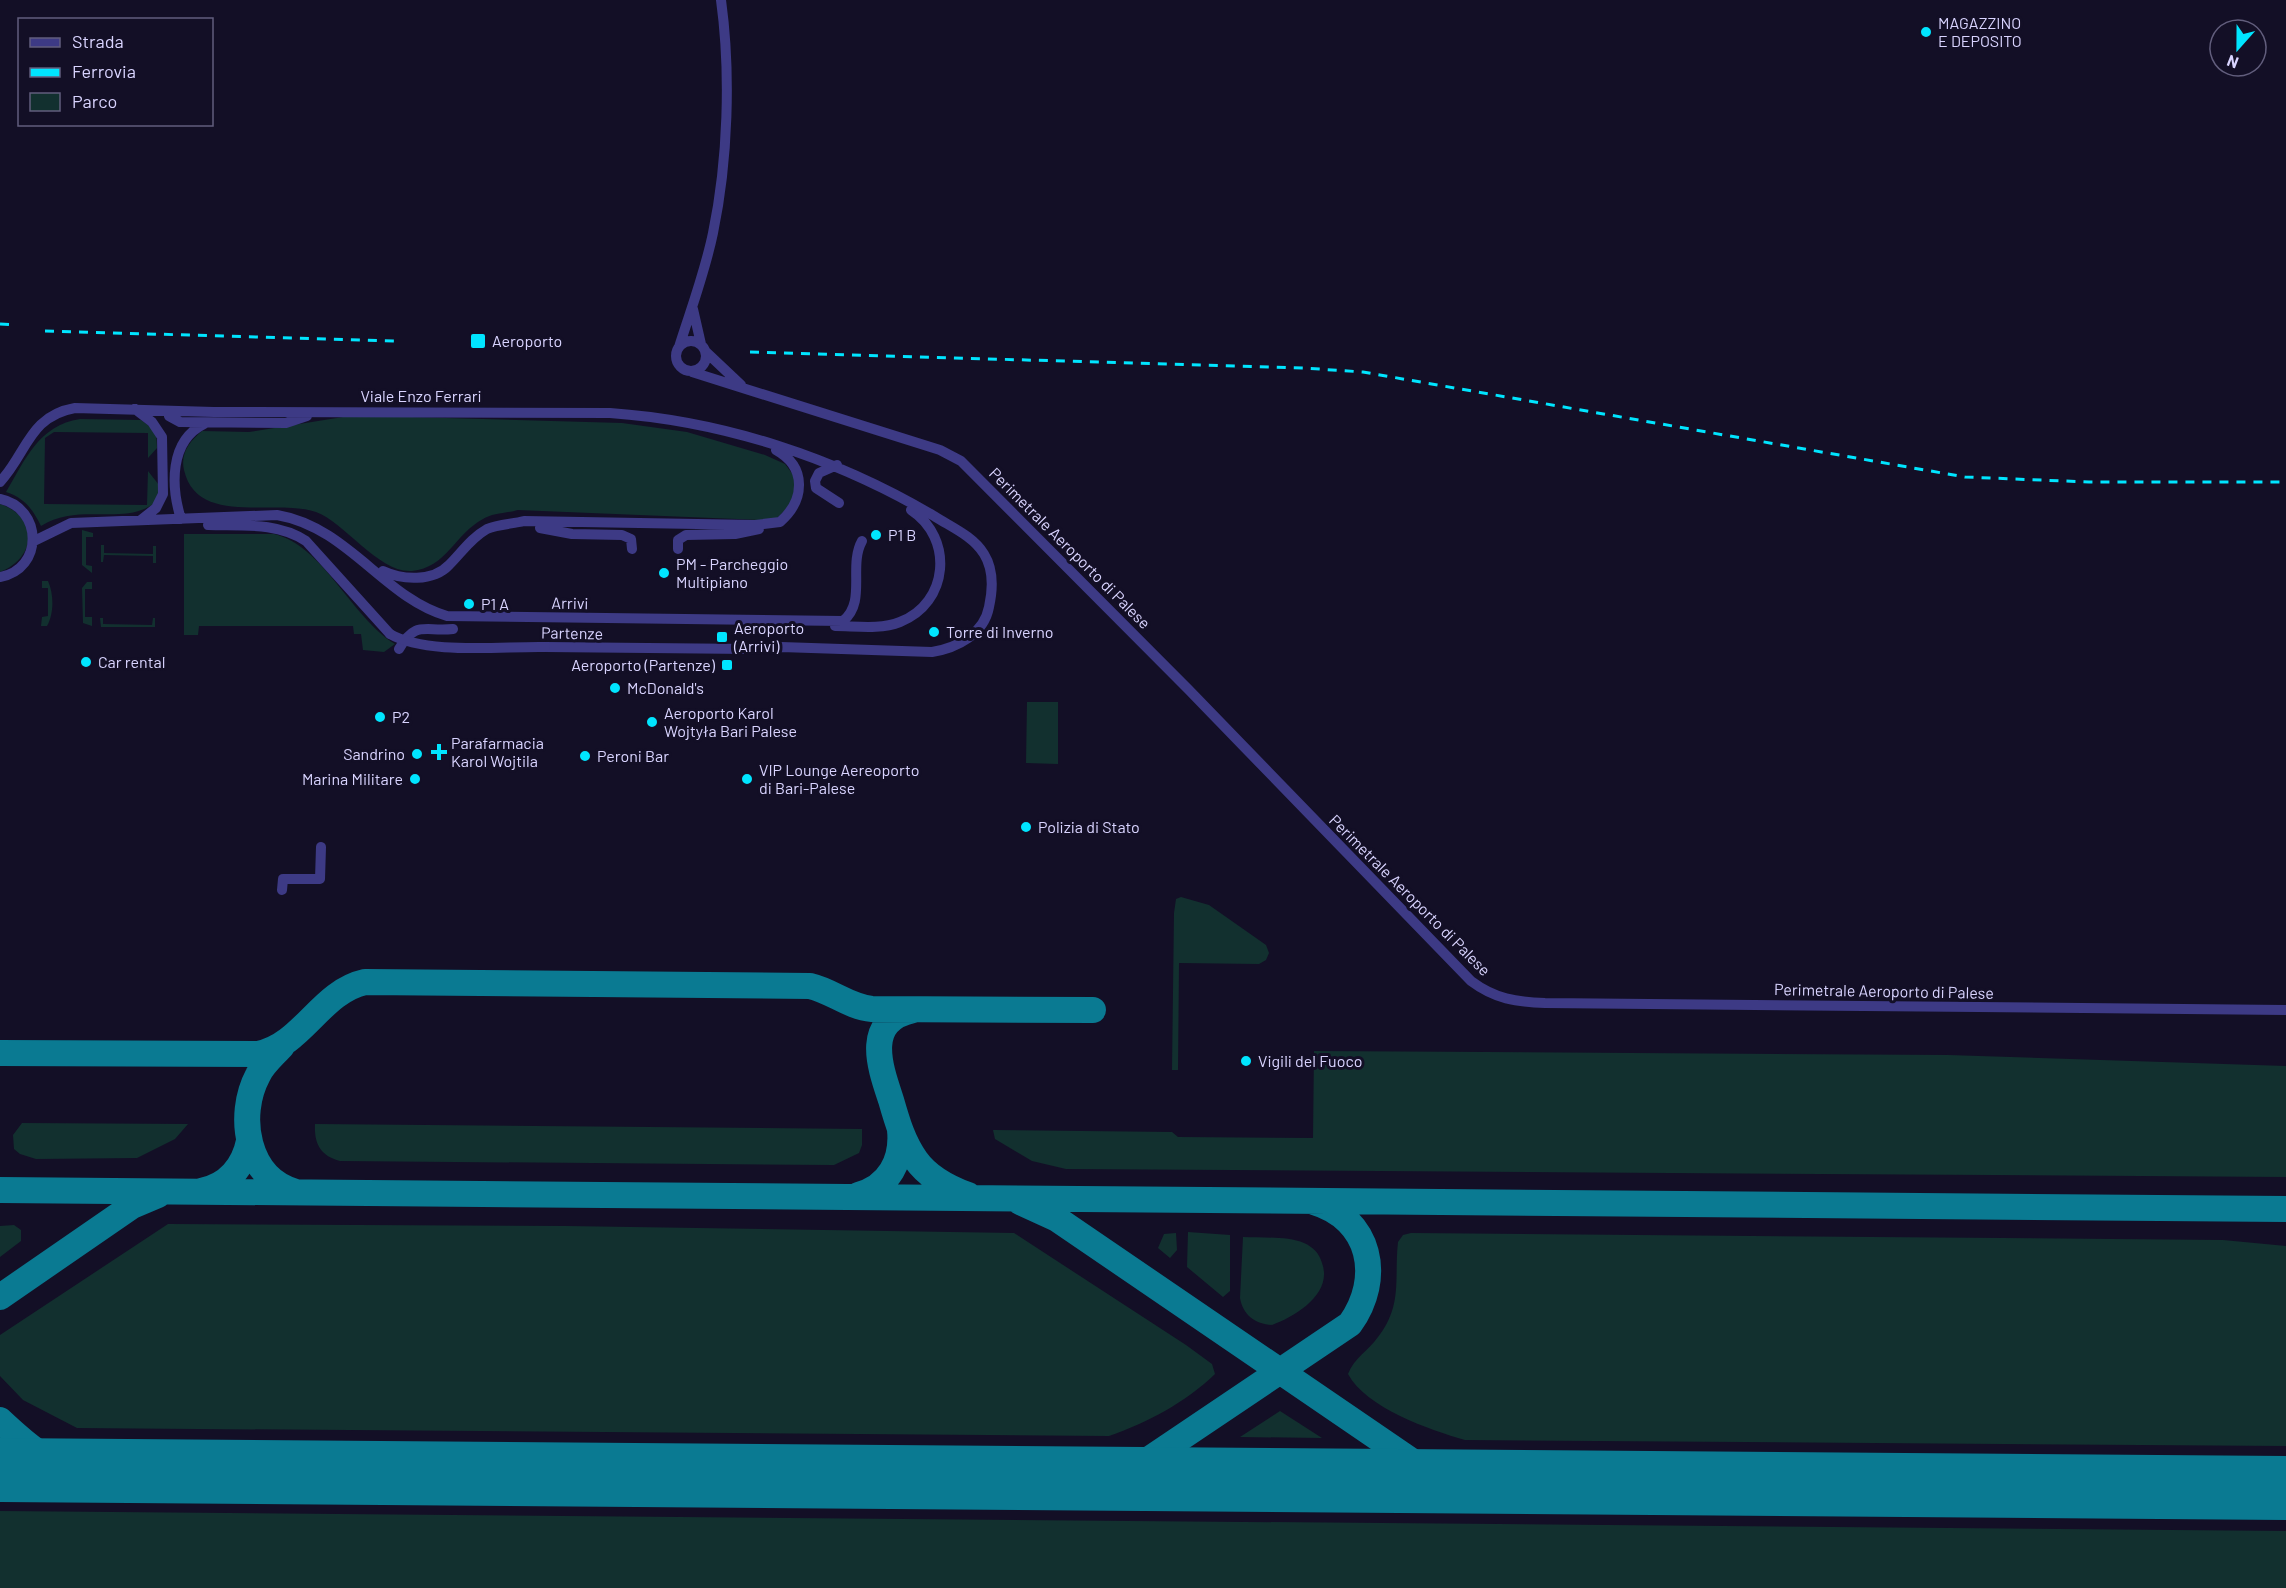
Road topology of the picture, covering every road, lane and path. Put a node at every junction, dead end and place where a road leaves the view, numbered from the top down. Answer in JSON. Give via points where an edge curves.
{"nodes":[{"id":1,"x":721,"y":0,"type":"edge"},
{"id":2,"x":693,"y":309,"type":"junction"},
{"id":3,"x":679,"y":347,"type":"junction"},
{"id":4,"x":703,"y":348,"type":"junction"},
{"id":5,"x":692,"y":372,"type":"junction"},
{"id":6,"x":746,"y":389,"type":"junction"},
{"id":7,"x":140,"y":412,"type":"junction"},
{"id":8,"x":319,"y":412,"type":"junction"},
{"id":9,"x":169,"y":416,"type":"junction"},
{"id":10,"x":207,"y":422,"type":"junction"},
{"id":11,"x":761,"y":441,"type":"junction"},
{"id":12,"x":837,"y":465,"type":"junction"},
{"id":13,"x":866,"y":480,"type":"junction"},
{"id":14,"x":0,"y":482,"type":"edge"},
{"id":15,"x":0,"y":499,"type":"edge"},
{"id":16,"x":839,"y":503,"type":"dead end"},
{"id":17,"x":151,"y":514,"type":"junction"},
{"id":18,"x":180,"y":516,"type":"junction"},
{"id":19,"x":140,"y":520,"type":"junction"},
{"id":20,"x":119,"y":521,"type":"junction"},
{"id":21,"x":771,"y":524,"type":"junction"},
{"id":22,"x":504,"y":525,"type":"junction"},
{"id":23,"x":34,"y":541,"type":"junction"},
{"id":24,"x":862,"y":541,"type":"dead end"},
{"id":25,"x":632,"y":549,"type":"dead end"},
{"id":26,"x":678,"y":549,"type":"dead end"},
{"id":27,"x":361,"y":560,"type":"junction"},
{"id":28,"x":0,"y":577,"type":"edge"},
{"id":29,"x":786,"y":625,"type":"dead end"},
{"id":30,"x":453,"y":629,"type":"dead end"},
{"id":31,"x":399,"y":649,"type":"dead end"},
{"id":32,"x":321,"y":847,"type":"dead end"},
{"id":33,"x":282,"y":890,"type":"dead end"},
{"id":34,"x":2286,"y":1010,"type":"edge"}],
"edges":[{"from":1,"to":2,"type":"street","via":[[726,85],[720,184],[713,232]]},
{"from":2,"to":3,"type":"street"},
{"from":2,"to":4,"type":"street"},
{"from":3,"to":4,"type":"street","via":[[692,341]]},
{"from":3,"to":5,"type":"street","via":[[677,363]]},
{"from":4,"to":5,"type":"street","via":[[704,364]]},
{"from":4,"to":6,"type":"street","name":"Perimetrale Aeroporto di Palese"},
{"from":5,"to":6,"type":"street","name":"Perimetrale Aeroporto di Palese"},
{"from":6,"to":34,"type":"street","name":"Perimetrale Aeroporto di Palese","via":[[940,450],[961,461],[1487,993],[1512,1002],[1545,1003]]},
{"from":7,"to":8,"type":"street","name":"Viale Enzo Ferrari"},
{"from":7,"to":9,"type":"street"},
{"from":7,"to":14,"type":"street","name":"Viale Enzo Ferrari","via":[[75,408],[61,411],[40,424]]},
{"from":7,"to":17,"type":"street","via":[[162,436],[163,494]]},
{"from":8,"to":9,"type":"street","via":[[290,418]]},
{"from":8,"to":10,"type":"street","via":[[286,423]]},
{"from":8,"to":11,"type":"street","name":"Viale Enzo Ferrari","via":[[658,416]]},
{"from":9,"to":10,"type":"street","via":[[180,422]]},
{"from":10,"to":18,"type":"street","via":[[184,439],[179,451],[175,465]]},
{"from":11,"to":12,"type":"street","name":"Viale Enzo Ferrari"},
{"from":11,"to":21,"type":"street","via":[[791,460],[801,488],[788,515]]},
{"from":12,"to":13,"type":"street","name":"Viale Enzo Ferrari"},
{"from":12,"to":16,"type":"street","via":[[819,473],[814,481],[816,488]]},
{"from":13,"to":20,"type":"street","name":"Partenze","bridge":true,"via":[[974,541],[989,564],[992,595],[988,612],[982,625],[952,649],[932,652],[410,644],[390,634],[306,541],[293,533],[275,527]]},
{"from":13,"to":29,"type":"street","via":[[922,517],[933,532],[942,564],[924,607],[899,622],[868,627]]},
{"from":15,"to":23,"type":"street","via":[[25,513]]},
{"from":17,"to":18,"type":"street"},
{"from":17,"to":19,"type":"street"},
{"from":18,"to":19,"type":"street"},
{"from":18,"to":27,"type":"street","name":"Arrivi","via":[[277,515],[296,519],[320,529]]},
{"from":19,"to":20,"type":"street"},
{"from":20,"to":23,"type":"street","via":[[71,523]]},
{"from":21,"to":22,"type":"street","via":[[525,521]]},
{"from":21,"to":26,"type":"street","via":[[735,534],[686,535],[678,540]]},
{"from":22,"to":25,"type":"street","via":[[572,534],[622,535],[631,539]]},
{"from":22,"to":27,"type":"street","via":[[489,528],[470,541],[447,567],[429,576],[406,579]]},
{"from":23,"to":28,"type":"street","via":[[22,566]]},
{"from":24,"to":27,"type":"street","name":"Arrivi","via":[[856,554],[855,602],[843,621],[447,616],[421,604]]},
{"from":30,"to":31,"type":"street","via":[[414,630]]},
{"from":32,"to":33,"type":"street","via":[[320,879],[283,879]]}]}
